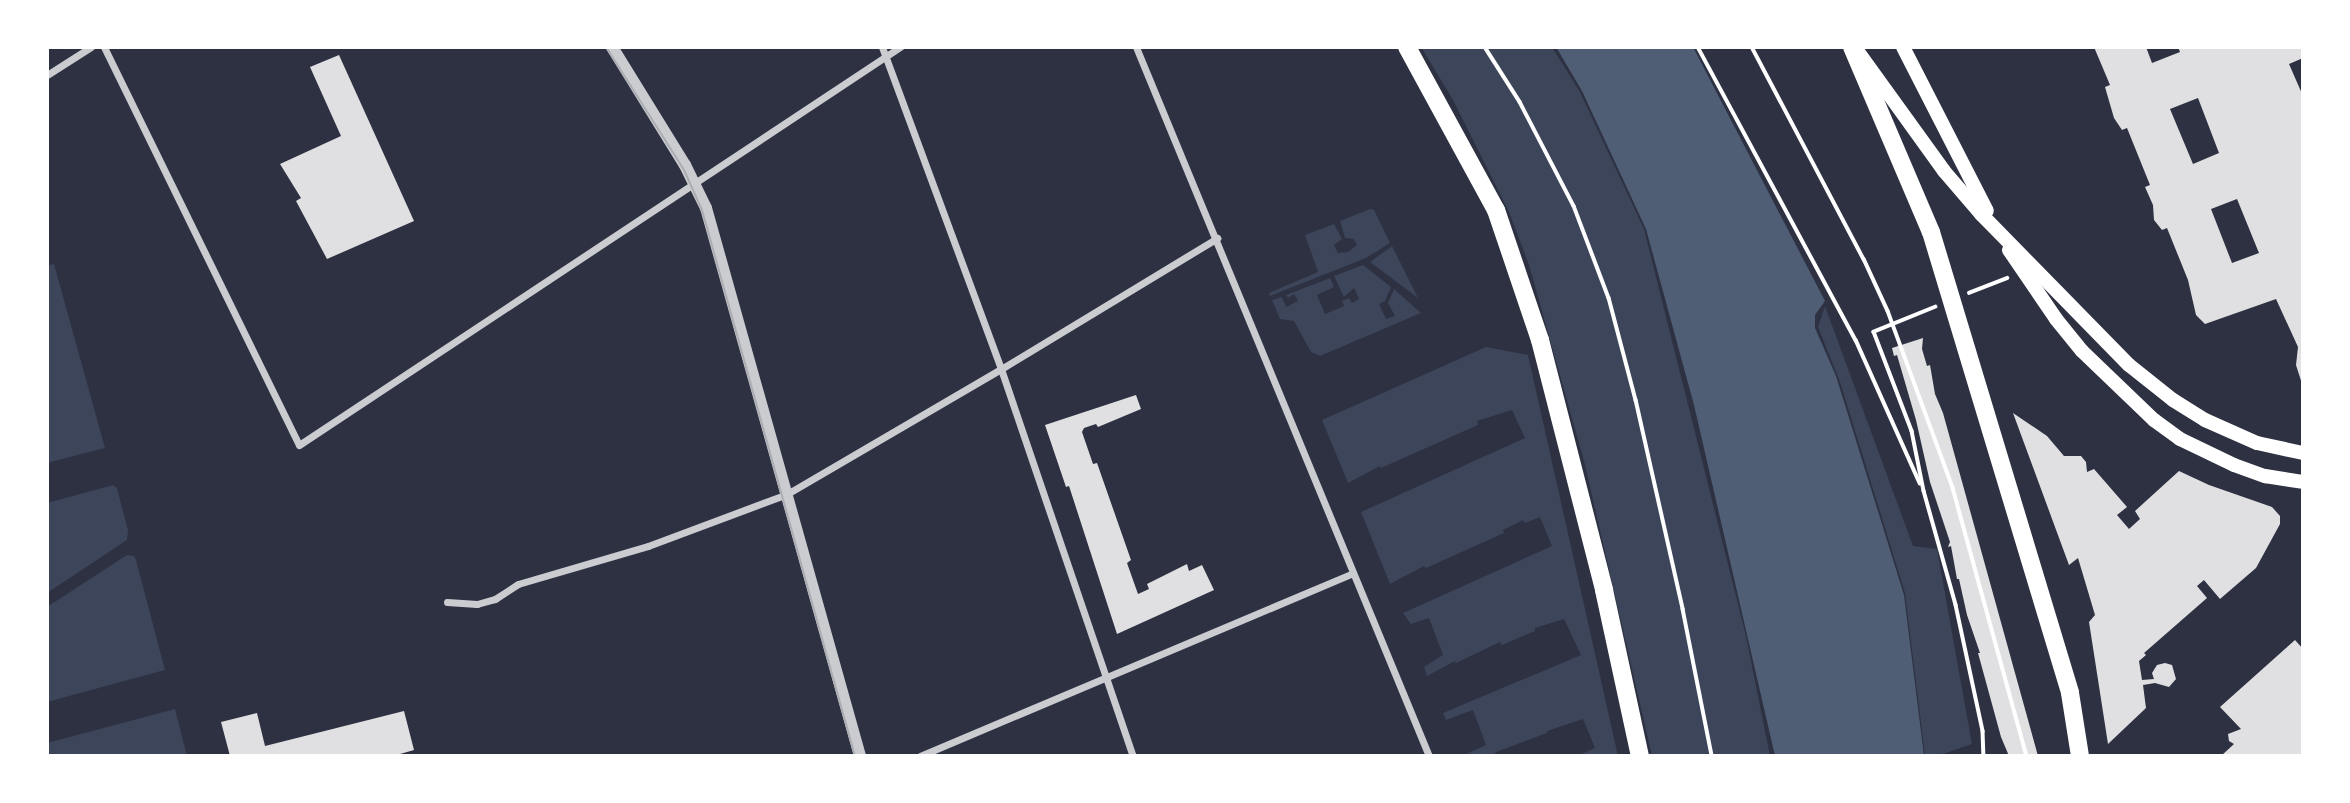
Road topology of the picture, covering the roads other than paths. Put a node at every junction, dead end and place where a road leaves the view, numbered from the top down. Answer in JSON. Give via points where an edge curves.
{"nodes":[{"id":1,"x":91,"y":47,"type":"edge"},
{"id":2,"x":104,"y":47,"type":"edge"},
{"id":3,"x":612,"y":47,"type":"edge"},
{"id":4,"x":882,"y":47,"type":"edge"},
{"id":5,"x":900,"y":47,"type":"edge"},
{"id":6,"x":1136,"y":47,"type":"edge"},
{"id":7,"x":1406,"y":47,"type":"edge"},
{"id":8,"x":1854,"y":47,"type":"edge"},
{"id":9,"x":1903,"y":47,"type":"edge"},
{"id":10,"x":887,"y":56,"type":"junction"},
{"id":11,"x":47,"y":75,"type":"edge"},
{"id":12,"x":696,"y":184,"type":"junction"},
{"id":13,"x":1217,"y":238,"type":"junction"},
{"id":14,"x":1001,"y":369,"type":"junction"},
{"id":15,"x":2303,"y":453,"type":"edge"},
{"id":16,"x":2303,"y":482,"type":"edge"},
{"id":17,"x":787,"y":494,"type":"junction"},
{"id":18,"x":1353,"y":573,"type":"junction"},
{"id":19,"x":447,"y":602,"type":"dead end"},
{"id":20,"x":1105,"y":677,"type":"junction"},
{"id":21,"x":1639,"y":755,"type":"edge"},
{"id":22,"x":860,"y":756,"type":"edge"},
{"id":23,"x":920,"y":756,"type":"edge"},
{"id":24,"x":1133,"y":756,"type":"edge"},
{"id":25,"x":1429,"y":756,"type":"edge"},
{"id":26,"x":2080,"y":756,"type":"edge"}],
"edges":[{"from":1,"to":11,"type":"street"},
{"from":2,"to":12,"type":"street","via":[[299,445]]},
{"from":3,"to":12,"type":"street"},
{"from":4,"to":10,"type":"street"},
{"from":5,"to":10,"type":"street"},
{"from":6,"to":13,"type":"street"},
{"from":7,"to":21,"type":"main road","via":[[1496,210],[1540,340],[1604,590]]},
{"from":8,"to":15,"type":"main road","via":[[1981,214],[2129,365],[2173,400],[2232,434]]},
{"from":8,"to":26,"type":"main road","via":[[1931,232],[2070,693]]},
{"from":9,"to":16,"type":"main road","via":[[1983,205],[2028,280],[2109,379],[2154,420],[2206,453],[2265,475]]},
{"from":10,"to":12,"type":"street"},
{"from":10,"to":14,"type":"street"},
{"from":12,"to":17,"type":"street"},
{"from":13,"to":14,"type":"street"},
{"from":13,"to":18,"type":"street"},
{"from":14,"to":17,"type":"street"},
{"from":14,"to":20,"type":"street"},
{"from":17,"to":19,"type":"street","via":[[648,546],[519,584],[495,599],[477,604]]},
{"from":17,"to":22,"type":"street"},
{"from":18,"to":20,"type":"street"},
{"from":18,"to":25,"type":"street"},
{"from":20,"to":23,"type":"street"},
{"from":20,"to":24,"type":"street"}]}
